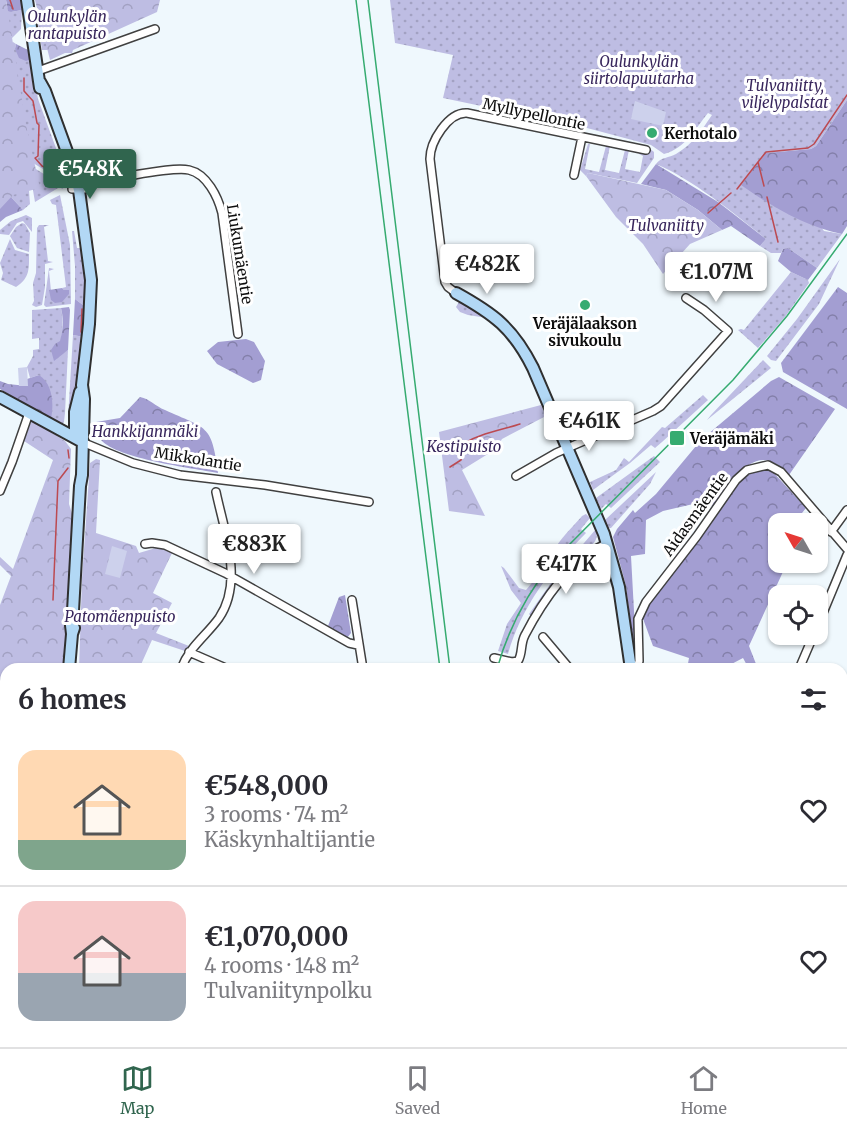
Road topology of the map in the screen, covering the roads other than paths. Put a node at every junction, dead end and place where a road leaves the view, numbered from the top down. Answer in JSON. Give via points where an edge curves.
{"nodes":[{"id":1,"x":27,"y":0,"type":"edge"},
{"id":2,"x":155,"y":29,"type":"dead end"},
{"id":3,"x":39,"y":76,"type":"junction"},
{"id":4,"x":582,"y":138,"type":"junction"},
{"id":5,"x":645,"y":150,"type":"dead end"},
{"id":6,"x":574,"y":175,"type":"dead end"},
{"id":7,"x":76,"y":187,"type":"junction"},
{"id":8,"x":452,"y":290,"type":"joint"},
{"id":9,"x":686,"y":298,"type":"dead end"},
{"id":10,"x":238,"y":334,"type":"dead end"},
{"id":11,"x":0,"y":397,"type":"edge"},
{"id":12,"x":29,"y":413,"type":"junction"},
{"id":13,"x":79,"y":440,"type":"junction"},
{"id":14,"x":567,"y":448,"type":"junction"},
{"id":15,"x":516,"y":477,"type":"dead end"},
{"id":16,"x":0,"y":491,"type":"edge"},
{"id":17,"x":216,"y":492,"type":"dead end"},
{"id":18,"x":369,"y":502,"type":"dead end"},
{"id":19,"x":847,"y":510,"type":"edge"},
{"id":20,"x":831,"y":532,"type":"junction"},
{"id":21,"x":145,"y":544,"type":"dead end"},
{"id":22,"x":608,"y":544,"type":"junction"},
{"id":23,"x":847,"y":549,"type":"edge"},
{"id":24,"x":847,"y":555,"type":"edge"},
{"id":25,"x":232,"y":577,"type":"junction"},
{"id":26,"x":352,"y":600,"type":"dead end"},
{"id":27,"x":828,"y":601,"type":"edge"},
{"id":28,"x":543,"y":637,"type":"dead end"},
{"id":29,"x":358,"y":645,"type":"junction"},
{"id":30,"x":809,"y":645,"type":"edge"},
{"id":31,"x":189,"y":652,"type":"junction"},
{"id":32,"x":494,"y":658,"type":"dead end"},
{"id":33,"x":70,"y":663,"type":"edge"},
{"id":34,"x":184,"y":663,"type":"edge"},
{"id":35,"x":214,"y":663,"type":"edge"},
{"id":36,"x":362,"y":663,"type":"edge"},
{"id":37,"x":565,"y":663,"type":"edge"},
{"id":38,"x":630,"y":663,"type":"edge"},
{"id":39,"x":637,"y":663,"type":"edge"},
{"id":40,"x":802,"y":663,"type":"edge"}],
"edges":[{"from":1,"to":3,"type":"main road"},
{"from":2,"to":3,"type":"street"},
{"from":3,"to":7,"type":"main road","via":[[43,106]]},
{"from":4,"to":5,"type":"street","name":"Myllypellontie"},
{"from":4,"to":6,"type":"street"},
{"from":4,"to":8,"type":"street","name":"Myllypellontie","via":[[467,113],[451,118],[431,147],[430,156]]},
{"from":7,"to":10,"type":"street","name":"Liukumäentie","via":[[88,179],[177,170],[190,170],[211,187],[222,213]]},
{"from":7,"to":13,"type":"main road","via":[[90,290],[82,385],[77,398]]},
{"from":8,"to":14,"type":"main road","via":[[489,313],[514,336],[533,368]]},
{"from":9,"to":14,"type":"street","via":[[728,331],[661,406]]},
{"from":11,"to":12,"type":"main road","name":"Mikkolantie"},
{"from":12,"to":13,"type":"main road","name":"Mikkolantie"},
{"from":12,"to":16,"type":"street"},
{"from":13,"to":18,"type":"street","name":"Mikkolantie","via":[[133,463],[180,475],[265,484]]},
{"from":13,"to":33,"type":"main road","via":[[75,626]]},
{"from":14,"to":15,"type":"street"},
{"from":14,"to":22,"type":"main road"},
{"from":17,"to":25,"type":"street"},
{"from":19,"to":20,"type":"street"},
{"from":20,"to":23,"type":"street","name":"Aidasmäentie"},
{"from":20,"to":39,"type":"street","name":"Aidasmäentie","via":[[776,468],[768,465],[747,470],[639,612]]},
{"from":21,"to":25,"type":"street","via":[[165,545]]},
{"from":22,"to":32,"type":"street","via":[[584,556],[560,583],[524,636],[518,661]]},
{"from":22,"to":38,"type":"main road","via":[[620,587]]},
{"from":24,"to":27,"type":"street"},
{"from":25,"to":29,"type":"street"},
{"from":25,"to":31,"type":"street","via":[[219,617]]},
{"from":26,"to":29,"type":"street"},
{"from":28,"to":37,"type":"street"},
{"from":29,"to":36,"type":"street"},
{"from":30,"to":40,"type":"street"},
{"from":31,"to":34,"type":"street"},
{"from":31,"to":35,"type":"street"}]}
